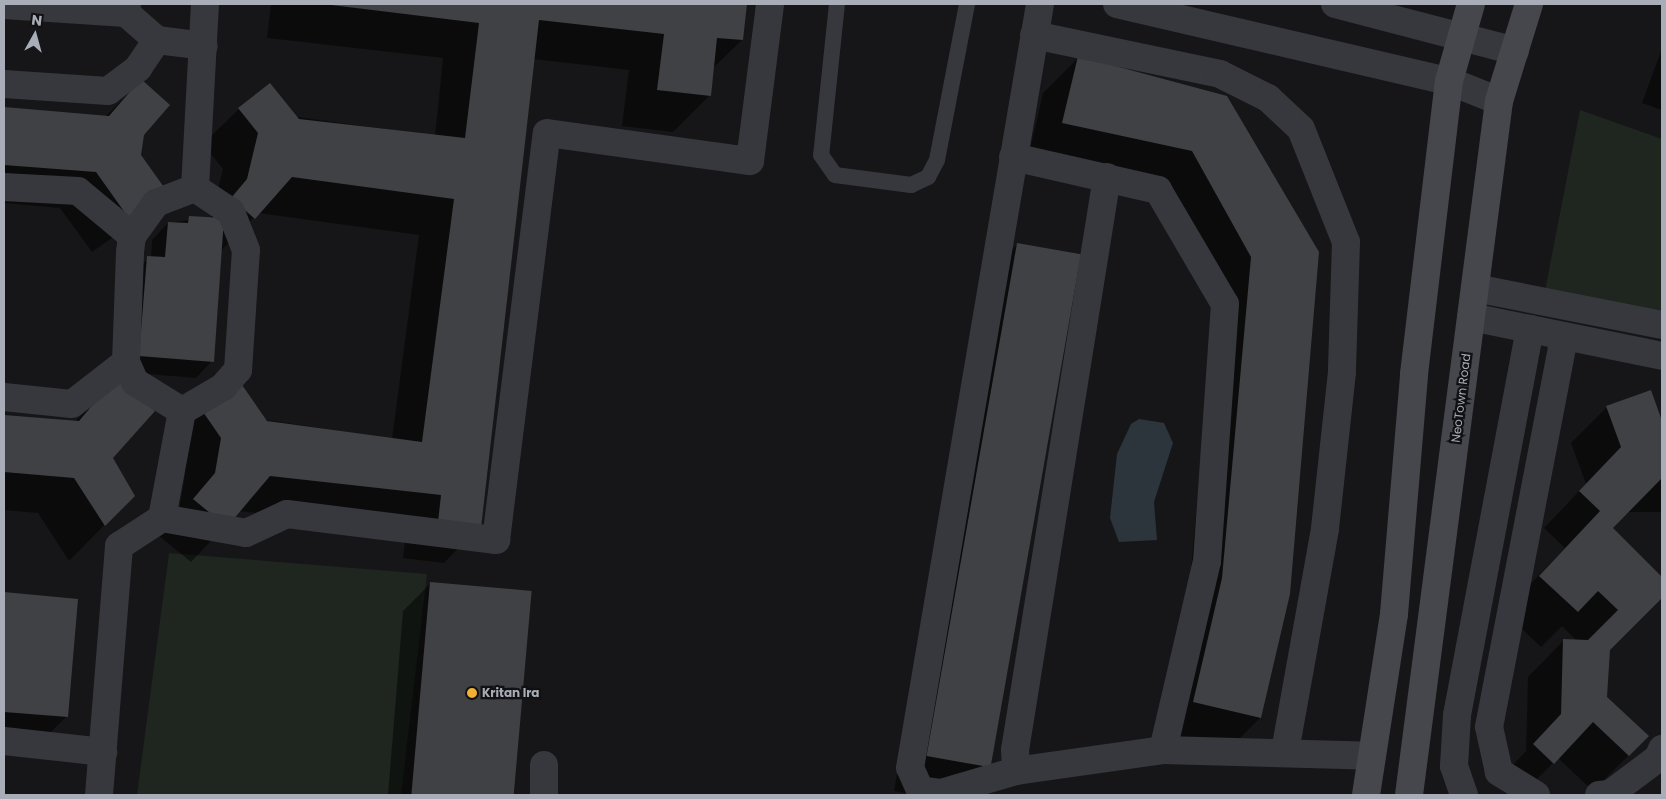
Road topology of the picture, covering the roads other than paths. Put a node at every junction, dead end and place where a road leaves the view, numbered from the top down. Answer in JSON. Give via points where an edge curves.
{"nodes":[{"id":1,"x":206,"y":4,"type":"edge"},
{"id":2,"x":770,"y":4,"type":"edge"},
{"id":3,"x":837,"y":4,"type":"edge"},
{"id":4,"x":967,"y":4,"type":"edge"},
{"id":5,"x":1117,"y":4,"type":"edge"},
{"id":6,"x":1335,"y":4,"type":"edge"},
{"id":7,"x":1471,"y":4,"type":"edge"},
{"id":8,"x":1529,"y":4,"type":"edge"},
{"id":9,"x":4,"y":5,"type":"edge"},
{"id":10,"x":127,"y":8,"type":"edge"},
{"id":11,"x":1037,"y":20,"type":"edge"},
{"id":12,"x":1458,"y":35,"type":"junction"},
{"id":13,"x":157,"y":40,"type":"junction"},
{"id":14,"x":204,"y":46,"type":"junction"},
{"id":15,"x":1515,"y":51,"type":"junction"},
{"id":16,"x":1449,"y":81,"type":"junction"},
{"id":17,"x":4,"y":84,"type":"edge"},
{"id":18,"x":1499,"y":101,"type":"junction"},
{"id":19,"x":1012,"y":157,"type":"junction"},
{"id":20,"x":1107,"y":177,"type":"junction"},
{"id":21,"x":4,"y":187,"type":"edge"},
{"id":22,"x":195,"y":188,"type":"junction"},
{"id":23,"x":132,"y":236,"type":"junction"},
{"id":24,"x":1475,"y":288,"type":"junction"},
{"id":25,"x":1471,"y":317,"type":"junction"},
{"id":26,"x":1662,"y":325,"type":"edge"},
{"id":27,"x":1530,"y":330,"type":"junction"},
{"id":28,"x":1564,"y":337,"type":"junction"},
{"id":29,"x":1662,"y":356,"type":"edge"},
{"id":30,"x":126,"y":362,"type":"junction"},
{"id":31,"x":4,"y":397,"type":"edge"},
{"id":32,"x":182,"y":411,"type":"junction"},
{"id":33,"x":162,"y":518,"type":"junction"},
{"id":34,"x":4,"y":741,"type":"edge"},
{"id":35,"x":1662,"y":749,"type":"edge"},
{"id":36,"x":1163,"y":750,"type":"junction"},
{"id":37,"x":1285,"y":751,"type":"junction"},
{"id":38,"x":103,"y":752,"type":"junction"},
{"id":39,"x":1372,"y":756,"type":"junction"},
{"id":40,"x":544,"y":765,"type":"dead end"},
{"id":41,"x":1016,"y":771,"type":"junction"},
{"id":42,"x":1367,"y":790,"type":"edge"},
{"id":43,"x":99,"y":795,"type":"edge"},
{"id":44,"x":544,"y":795,"type":"edge"},
{"id":45,"x":1409,"y":795,"type":"edge"},
{"id":46,"x":1464,"y":795,"type":"edge"},
{"id":47,"x":1536,"y":795,"type":"edge"},
{"id":48,"x":1598,"y":795,"type":"edge"}],
"edges":[{"from":1,"to":14,"type":"street"},
{"from":2,"to":33,"type":"street","via":[[750,161],[547,133],[496,540],[287,514],[246,533]]},
{"from":3,"to":4,"type":"lane","via":[[821,155],[835,175],[911,185],[928,177],[937,160]]},
{"from":5,"to":16,"type":"street"},
{"from":6,"to":12,"type":"street"},
{"from":7,"to":12,"type":"street"},
{"from":8,"to":15,"type":"street","name":"NeoTown Road"},
{"from":9,"to":10,"type":"street"},
{"from":10,"to":13,"type":"street"},
{"from":11,"to":19,"type":"street"},
{"from":11,"to":37,"type":"street","via":[[1220,74],[1268,98],[1301,130],[1346,242],[1342,372],[1325,529]]},
{"from":12,"to":15,"type":"street"},
{"from":12,"to":16,"type":"street"},
{"from":13,"to":14,"type":"street"},
{"from":13,"to":17,"type":"street","via":[[138,68],[108,91]]},
{"from":14,"to":22,"type":"street"},
{"from":15,"to":18,"type":"street","name":"NeoTown Road"},
{"from":16,"to":18,"type":"street"},
{"from":16,"to":39,"type":"street","via":[[1414,374],[1394,614]]},
{"from":18,"to":24,"type":"street","name":"NeoTown Road"},
{"from":19,"to":20,"type":"street"},
{"from":19,"to":41,"type":"street","via":[[910,768],[920,790],[941,793]]},
{"from":20,"to":36,"type":"street","via":[[1158,190],[1225,304],[1207,561]]},
{"from":20,"to":41,"type":"street","via":[[1015,750]]},
{"from":21,"to":23,"type":"street","via":[[78,191]]},
{"from":22,"to":23,"type":"street","via":[[156,202]]},
{"from":22,"to":32,"type":"street","via":[[231,212],[246,250],[238,370],[223,387]]},
{"from":23,"to":30,"type":"street"},
{"from":24,"to":25,"type":"street","name":"NeoTown Road"},
{"from":24,"to":26,"type":"street"},
{"from":25,"to":27,"type":"street"},
{"from":25,"to":45,"type":"street","name":"NeoTown Road"},
{"from":27,"to":28,"type":"street"},
{"from":27,"to":46,"type":"street","via":[[1457,716],[1454,766]]},
{"from":28,"to":29,"type":"street"},
{"from":28,"to":47,"type":"street","via":[[1489,727],[1499,772]]},
{"from":30,"to":31,"type":"street","via":[[72,404]]},
{"from":30,"to":32,"type":"street","via":[[135,382]]},
{"from":32,"to":33,"type":"street"},
{"from":33,"to":38,"type":"street","via":[[119,546]]},
{"from":34,"to":38,"type":"street"},
{"from":35,"to":48,"type":"street","via":[[1658,758],[1610,794]]},
{"from":36,"to":37,"type":"street"},
{"from":36,"to":41,"type":"street"},
{"from":37,"to":39,"type":"street"},
{"from":38,"to":43,"type":"street"},
{"from":39,"to":42,"type":"street"},
{"from":40,"to":44,"type":"street"}]}
